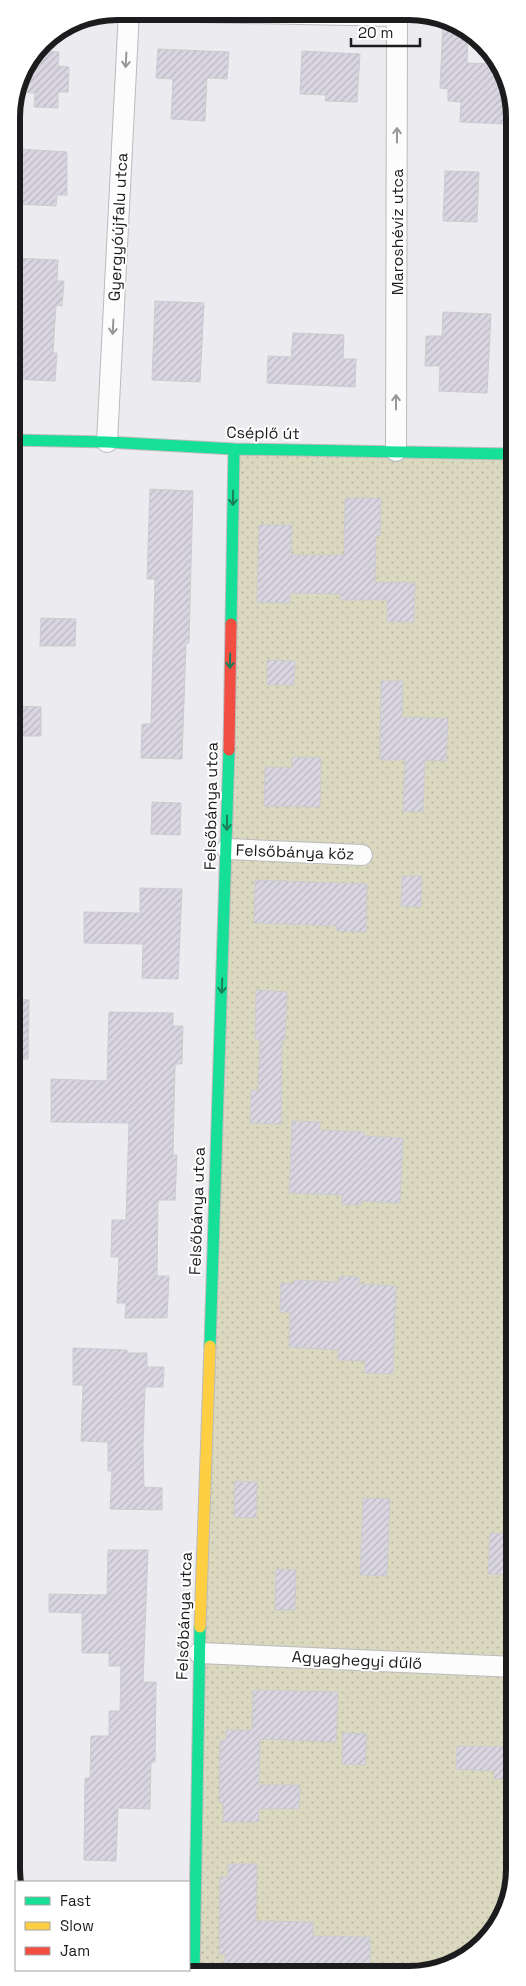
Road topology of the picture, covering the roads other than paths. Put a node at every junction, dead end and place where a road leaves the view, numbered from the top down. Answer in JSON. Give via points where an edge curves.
{"nodes":[{"id":1,"x":129,"y":20,"type":"edge"},
{"id":2,"x":397,"y":20,"type":"edge"},
{"id":3,"x":20,"y":440,"type":"edge"},
{"id":4,"x":107,"y":442,"type":"junction"},
{"id":5,"x":234,"y":450,"type":"junction"},
{"id":6,"x":396,"y":451,"type":"junction"},
{"id":7,"x":506,"y":454,"type":"edge"},
{"id":8,"x":227,"y":849,"type":"junction"},
{"id":9,"x":362,"y":855,"type":"dead end"},
{"id":10,"x":199,"y":1653,"type":"junction"},
{"id":11,"x":506,"y":1667,"type":"edge"},
{"id":12,"x":194,"y":1966,"type":"edge"}],
"edges":[{"from":1,"to":4,"type":"street","name":"Gyergyóújfalu utca","one_way":true},
{"from":6,"to":2,"type":"street","name":"Maroshévíz utca","one_way":true},
{"from":3,"to":4,"type":"street","name":"Cséplő út"},
{"from":4,"to":5,"type":"street","name":"Cséplő út"},
{"from":5,"to":6,"type":"street","name":"Cséplő út"},
{"from":5,"to":8,"type":"street","name":"Felsőbánya utca","one_way":true},
{"from":6,"to":7,"type":"street","name":"Cséplő út"},
{"from":8,"to":9,"type":"street","name":"Felsőbánya köz"},
{"from":8,"to":10,"type":"street","name":"Felsőbánya utca","one_way":true},
{"from":10,"to":11,"type":"street","name":"Agyaghegyi dűlő"},
{"from":10,"to":12,"type":"street","name":"Felsőbánya utca"}]}
